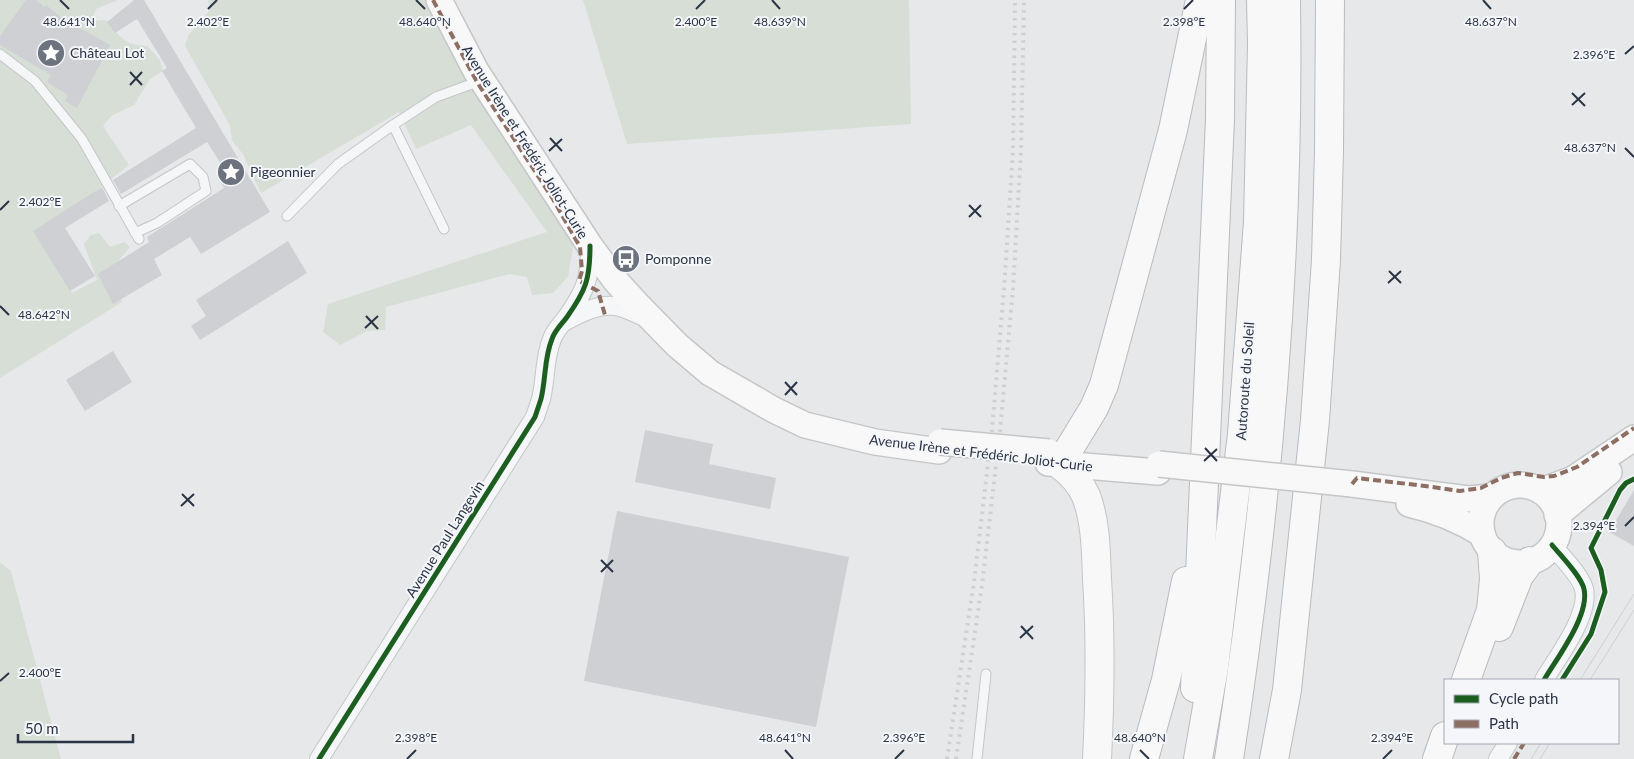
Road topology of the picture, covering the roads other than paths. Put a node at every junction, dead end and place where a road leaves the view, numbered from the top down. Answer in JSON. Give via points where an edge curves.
{"nodes":[{"id":1,"x":439,"y":0,"type":"edge"},
{"id":2,"x":450,"y":0,"type":"edge"},
{"id":3,"x":1200,"y":0,"type":"edge"},
{"id":4,"x":1222,"y":0,"type":"edge"},
{"id":5,"x":1261,"y":0,"type":"edge"},
{"id":6,"x":1286,"y":0,"type":"edge"},
{"id":7,"x":1330,"y":0,"type":"edge"},
{"id":8,"x":0,"y":54,"type":"edge"},
{"id":9,"x":482,"y":80,"type":"junction"},
{"id":10,"x":394,"y":125,"type":"junction"},
{"id":11,"x":119,"y":206,"type":"junction"},
{"id":12,"x":287,"y":216,"type":"dead end"},
{"id":13,"x":444,"y":229,"type":"dead end"},
{"id":14,"x":590,"y":246,"type":"junction"},
{"id":15,"x":652,"y":320,"type":"junction"},
{"id":16,"x":563,"y":322,"type":"junction"},
{"id":17,"x":1206,"y":436,"type":"junction"},
{"id":18,"x":1634,"y":438,"type":"edge"},
{"id":19,"x":939,"y":447,"type":"junction"},
{"id":20,"x":1634,"y":456,"type":"edge"},
{"id":21,"x":1056,"y":458,"type":"junction"},
{"id":22,"x":1351,"y":488,"type":"junction"},
{"id":23,"x":1541,"y":491,"type":"junction"},
{"id":24,"x":1492,"y":497,"type":"junction"},
{"id":25,"x":1557,"y":515,"type":"junction"},
{"id":26,"x":1487,"y":542,"type":"junction"},
{"id":27,"x":1541,"y":553,"type":"junction"},
{"id":28,"x":986,"y":674,"type":"dead end"},
{"id":29,"x":1466,"y":679,"type":"edge"},
{"id":30,"x":1480,"y":679,"type":"edge"},
{"id":31,"x":1545,"y":679,"type":"edge"},
{"id":32,"x":1287,"y":690,"type":"junction"},
{"id":33,"x":1444,"y":739,"type":"edge"},
{"id":34,"x":1456,"y":744,"type":"edge"},
{"id":35,"x":1507,"y":744,"type":"edge"},
{"id":36,"x":319,"y":759,"type":"edge"},
{"id":37,"x":977,"y":759,"type":"edge"},
{"id":38,"x":1097,"y":759,"type":"edge"},
{"id":39,"x":1144,"y":759,"type":"edge"},
{"id":40,"x":1193,"y":759,"type":"edge"},
{"id":41,"x":1198,"y":759,"type":"edge"},
{"id":42,"x":1229,"y":759,"type":"edge"},
{"id":43,"x":1274,"y":759,"type":"edge"},
{"id":44,"x":1285,"y":759,"type":"edge"},
{"id":45,"x":1437,"y":759,"type":"edge"},
{"id":46,"x":1450,"y":759,"type":"edge"},
{"id":47,"x":1498,"y":759,"type":"edge"}],
"edges":[{"from":1,"to":9,"type":"main road","name":"Avenue Irène et Frédéric Joliot-Curie"},
{"from":2,"to":19,"type":"main road","name":"Avenue Irène et Frédéric Joliot-Curie","via":[[488,69],[605,248],[644,295],[686,337],[750,382],[794,403],[845,423]]},
{"from":3,"to":21,"type":"main road","via":[[1173,130],[1104,386],[1094,408]]},
{"from":4,"to":17,"type":"main road"},
{"from":5,"to":41,"type":"main road","name":"Autoroute du Soleil","via":[[1258,222],[1242,434],[1214,667]]},
{"from":6,"to":42,"type":"main road","name":"Autoroute du Soleil","via":[[1282,243],[1270,422],[1256,570]]},
{"from":7,"to":32,"type":"main road","via":[[1326,260],[1315,420]]},
{"from":8,"to":11,"type":"lane","via":[[35,81],[82,139]]},
{"from":9,"to":10,"type":"lane","via":[[436,97]]},
{"from":9,"to":14,"type":"main road","name":"Avenue Irène et Frédéric Joliot-Curie"},
{"from":10,"to":12,"type":"lane","via":[[338,164]]},
{"from":10,"to":13,"type":"lane"},
{"from":11,"to":11,"type":"lane","via":[[137,236],[206,191],[203,177],[190,164]]},
{"from":14,"to":15,"type":"main road","name":"Avenue Irène et Frédéric Joliot-Curie","via":[[615,280]]},
{"from":14,"to":16,"type":"street","name":"Avenue Paul Langevin","via":[[586,285]]},
{"from":15,"to":16,"type":"street","via":[[619,306],[601,306]]},
{"from":15,"to":19,"type":"main road","name":"Avenue Irène et Frédéric Joliot-Curie","via":[[710,373],[804,425],[875,442]]},
{"from":16,"to":36,"type":"street","name":"Avenue Paul Langevin","via":[[552,339],[535,417]]},
{"from":17,"to":39,"type":"main road","via":[[1184,592],[1166,680]]},
{"from":17,"to":40,"type":"main road"},
{"from":18,"to":23,"type":"main road","via":[[1573,479]]},
{"from":19,"to":21,"type":"main road","name":"Avenue Irène et Frédéric Joliot-Curie","bridge":true},
{"from":20,"to":25,"type":"main road","via":[[1601,478]]},
{"from":21,"to":22,"type":"main road","name":"Avenue Irène et Frédéric Joliot-Curie","bridge":true},
{"from":21,"to":38,"type":"main road","via":[[1079,482],[1091,516],[1100,629]]},
{"from":22,"to":24,"type":"main road","name":"Avenue Irène et Frédéric Joliot-Curie","via":[[1468,499]]},
{"from":22,"to":26,"type":"main road","name":"Avenue Irène et Frédéric Joliot-Curie","via":[[1441,513],[1470,526]]},
{"from":23,"to":24,"type":"main road","via":[[1531,486],[1510,486]]},
{"from":23,"to":25,"type":"main road"},
{"from":24,"to":26,"type":"main road","via":[[1482,514],[1481,524]]},
{"from":25,"to":27,"type":"main road","via":[[1556,536]]},
{"from":26,"to":27,"type":"main road","via":[[1500,557],[1510,561],[1520,562]]},
{"from":26,"to":29,"type":"main road","via":[[1494,579],[1491,610]]},
{"from":27,"to":30,"type":"main road","via":[[1519,576]]},
{"from":27,"to":31,"type":"street","via":[[1573,571],[1584,589],[1582,613]]},
{"from":28,"to":37,"type":"lane"},
{"from":32,"to":43,"type":"main road"},
{"from":32,"to":44,"type":"main road"},
{"from":33,"to":45,"type":"main road"},
{"from":34,"to":46,"type":"main road"},
{"from":35,"to":47,"type":"street"}]}
